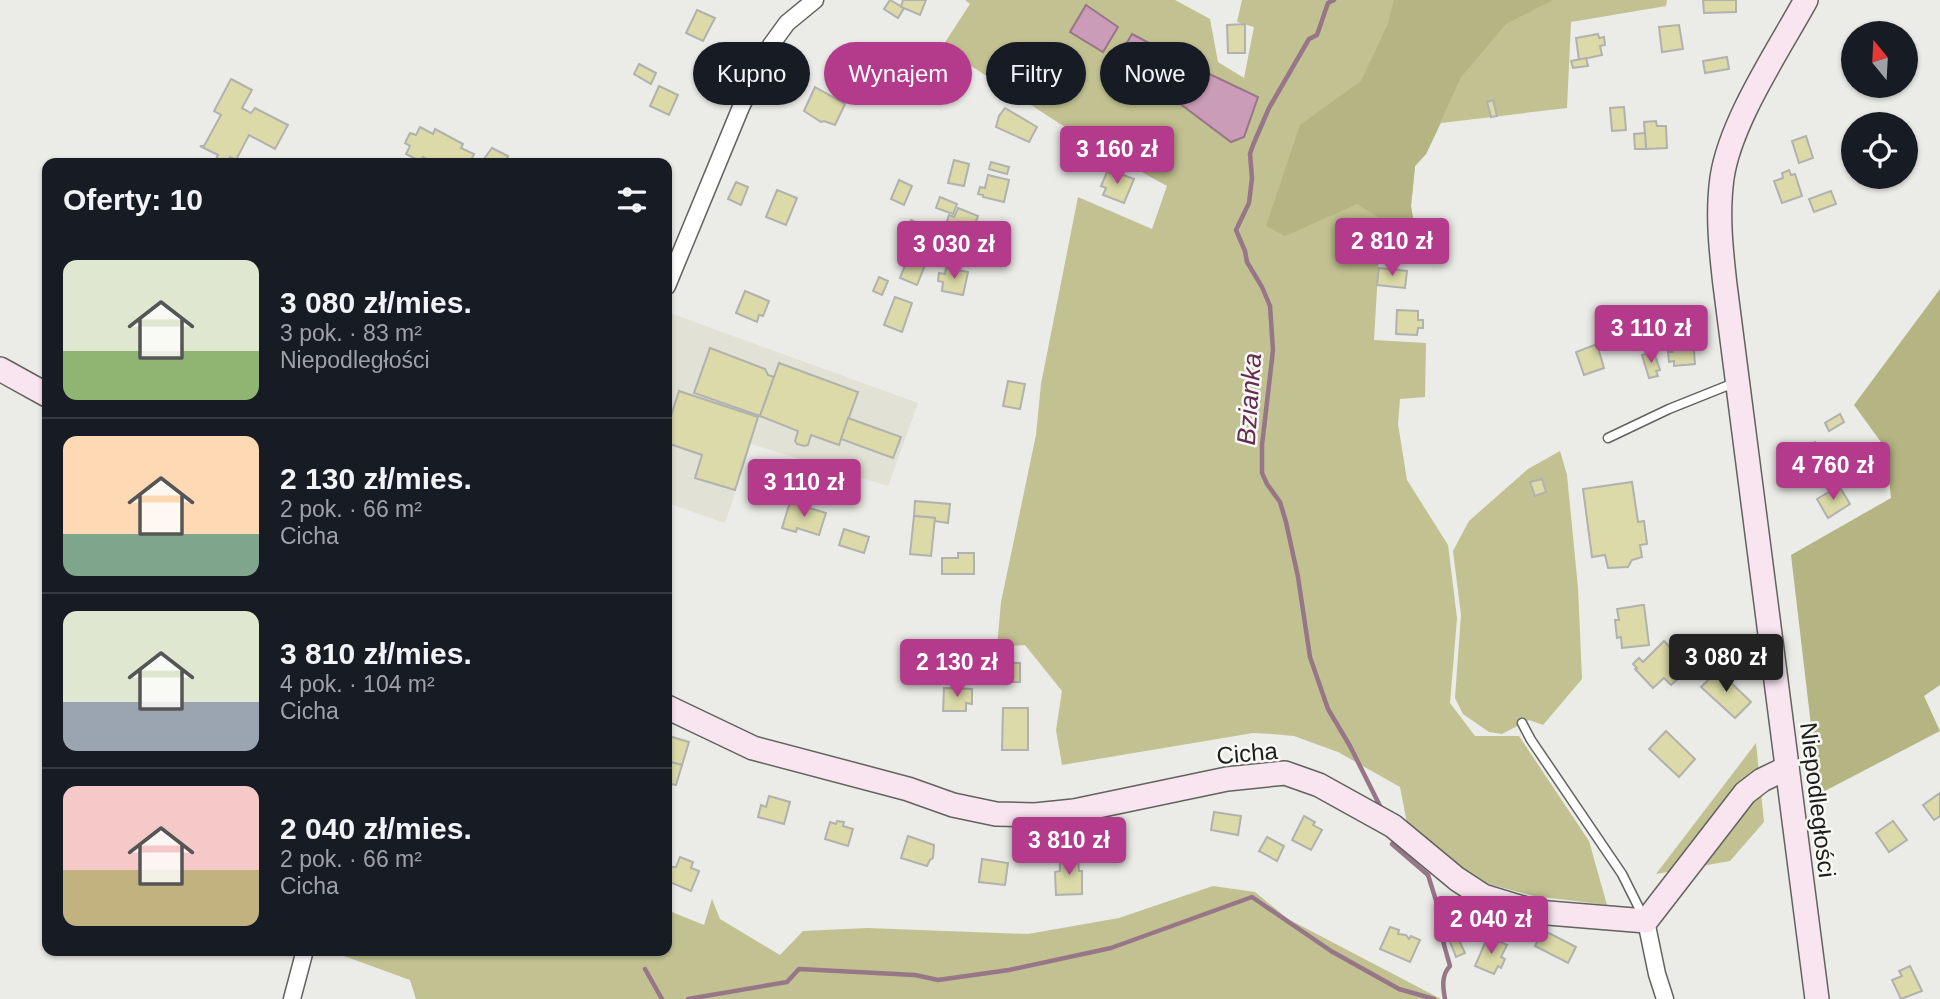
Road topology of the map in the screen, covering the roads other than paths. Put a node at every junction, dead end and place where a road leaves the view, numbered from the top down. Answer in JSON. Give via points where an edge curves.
{"nodes":[{"id":1,"x":815,"y":0,"type":"edge"},
{"id":2,"x":1806,"y":0,"type":"edge"},
{"id":3,"x":672,"y":274,"type":"edge"},
{"id":4,"x":0,"y":369,"type":"edge"},
{"id":5,"x":1737,"y":382,"type":"junction"},
{"id":6,"x":42,"y":392,"type":"edge"},
{"id":7,"x":1608,"y":438,"type":"dead end"},
{"id":8,"x":672,"y":708,"type":"edge"},
{"id":9,"x":1522,"y":723,"type":"dead end"},
{"id":10,"x":1787,"y":768,"type":"junction"},
{"id":11,"x":1646,"y":921,"type":"junction"},
{"id":12,"x":303,"y":956,"type":"edge"},
{"id":13,"x":292,"y":999,"type":"edge"},
{"id":14,"x":1665,"y":999,"type":"edge"},
{"id":15,"x":1817,"y":999,"type":"edge"}],
"edges":[{"from":1,"to":3,"type":"street","via":[[771,45]]},
{"from":2,"to":5,"type":"street","name":"Niepodległości","via":[[1745,110],[1722,176],[1721,240]]},
{"from":4,"to":6,"type":"street"},
{"from":5,"to":7,"type":"lane"},
{"from":5,"to":10,"type":"street","name":"Niepodległości"},
{"from":8,"to":11,"type":"street","name":"Cicha","via":[[753,748],[996,814],[1074,811],[1214,781],[1285,773],[1319,785],[1393,826],[1483,896],[1536,912]]},
{"from":9,"to":11,"type":"lane","via":[[1622,874]]},
{"from":10,"to":11,"type":"street","via":[[1745,793]]},
{"from":10,"to":15,"type":"street","name":"Niepodległości"},
{"from":11,"to":14,"type":"street"},
{"from":12,"to":13,"type":"street"}]}
